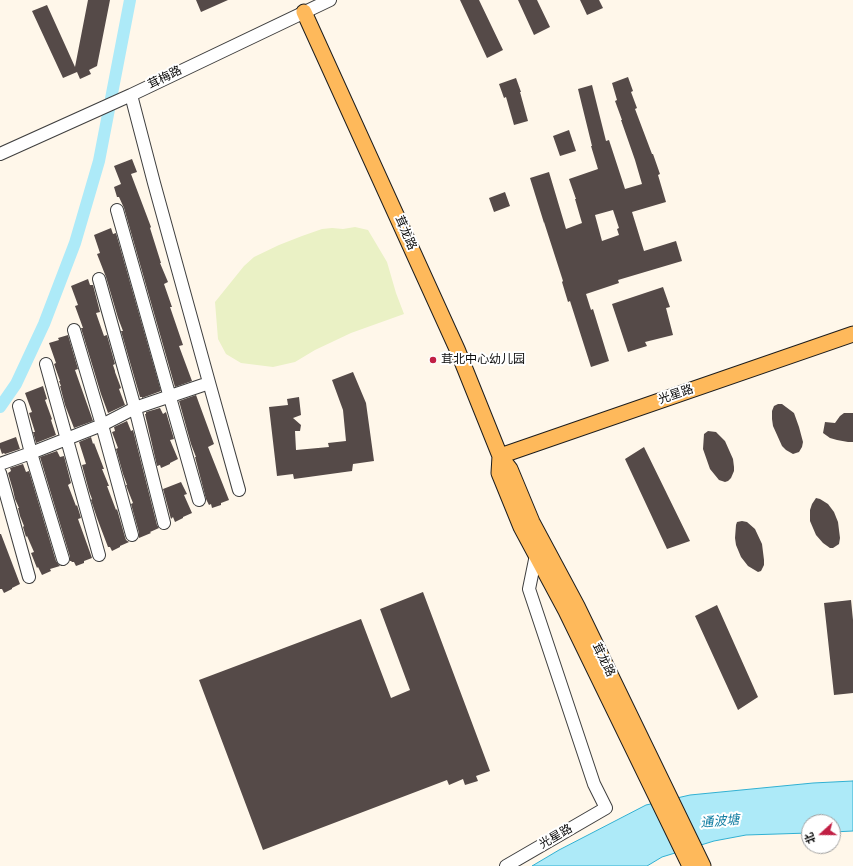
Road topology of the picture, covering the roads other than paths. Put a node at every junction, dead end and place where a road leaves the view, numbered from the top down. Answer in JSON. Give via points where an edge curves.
{"nodes":[{"id":1,"x":330,"y":0,"type":"edge"},
{"id":2,"x":304,"y":12,"type":"junction"},
{"id":3,"x":131,"y":95,"type":"junction"},
{"id":4,"x":0,"y":154,"type":"edge"},
{"id":5,"x":117,"y":210,"type":"dead end"},
{"id":6,"x":99,"y":279,"type":"dead end"},
{"id":7,"x":74,"y":330,"type":"dead end"},
{"id":8,"x":853,"y":334,"type":"edge"},
{"id":9,"x":46,"y":364,"type":"dead end"},
{"id":10,"x":209,"y":383,"type":"junction"},
{"id":11,"x":170,"y":397,"type":"junction"},
{"id":12,"x":19,"y":406,"type":"dead end"},
{"id":13,"x":135,"y":408,"type":"junction"},
{"id":14,"x":102,"y":425,"type":"junction"},
{"id":15,"x":67,"y":439,"type":"junction"},
{"id":16,"x":32,"y":453,"type":"junction"},
{"id":17,"x":500,"y":456,"type":"junction"},
{"id":18,"x":0,"y":464,"type":"edge"},
{"id":19,"x":0,"y":473,"type":"edge"},
{"id":20,"x":239,"y":490,"type":"dead end"},
{"id":21,"x":199,"y":500,"type":"dead end"},
{"id":22,"x":164,"y":523,"type":"dead end"},
{"id":23,"x":132,"y":535,"type":"dead end"},
{"id":24,"x":99,"y":555,"type":"dead end"},
{"id":25,"x":536,"y":555,"type":"junction"},
{"id":26,"x":63,"y":559,"type":"dead end"},
{"id":27,"x":29,"y":577,"type":"dead end"},
{"id":28,"x":572,"y":608,"type":"junction"},
{"id":29,"x":506,"y":866,"type":"edge"},
{"id":30,"x":690,"y":866,"type":"edge"},
{"id":31,"x":704,"y":866,"type":"edge"}],
"edges":[{"from":1,"to":2,"type":"street","name":"茸梅路"},
{"from":2,"to":3,"type":"street","name":"茸梅路"},
{"from":2,"to":17,"type":"main road","name":"茸龙路","via":[[457,350]]},
{"from":3,"to":4,"type":"street","name":"茸梅路"},
{"from":3,"to":10,"type":"street"},
{"from":5,"to":11,"type":"street"},
{"from":6,"to":13,"type":"street"},
{"from":7,"to":14,"type":"street"},
{"from":8,"to":17,"type":"main road","name":"光星路"},
{"from":9,"to":15,"type":"street"},
{"from":10,"to":11,"type":"street"},
{"from":10,"to":20,"type":"street"},
{"from":11,"to":13,"type":"street"},
{"from":11,"to":21,"type":"street"},
{"from":12,"to":16,"type":"street"},
{"from":13,"to":14,"type":"street"},
{"from":13,"to":22,"type":"street"},
{"from":14,"to":15,"type":"street"},
{"from":14,"to":23,"type":"street"},
{"from":15,"to":16,"type":"street"},
{"from":15,"to":24,"type":"street"},
{"from":16,"to":18,"type":"street"},
{"from":16,"to":26,"type":"street"},
{"from":17,"to":25,"type":"main road","name":"茸龙路","via":[[499,473],[521,527]]},
{"from":17,"to":28,"type":"main road","name":"茸龙路","via":[[510,470]]},
{"from":19,"to":27,"type":"street"},
{"from":25,"to":28,"type":"main road","name":"茸龙路"},
{"from":25,"to":29,"type":"street","name":"光星路","via":[[529,589],[594,784],[606,808]]},
{"from":28,"to":30,"type":"main road","name":"茸龙路"},
{"from":28,"to":31,"type":"main road","name":"茸龙路"}]}
